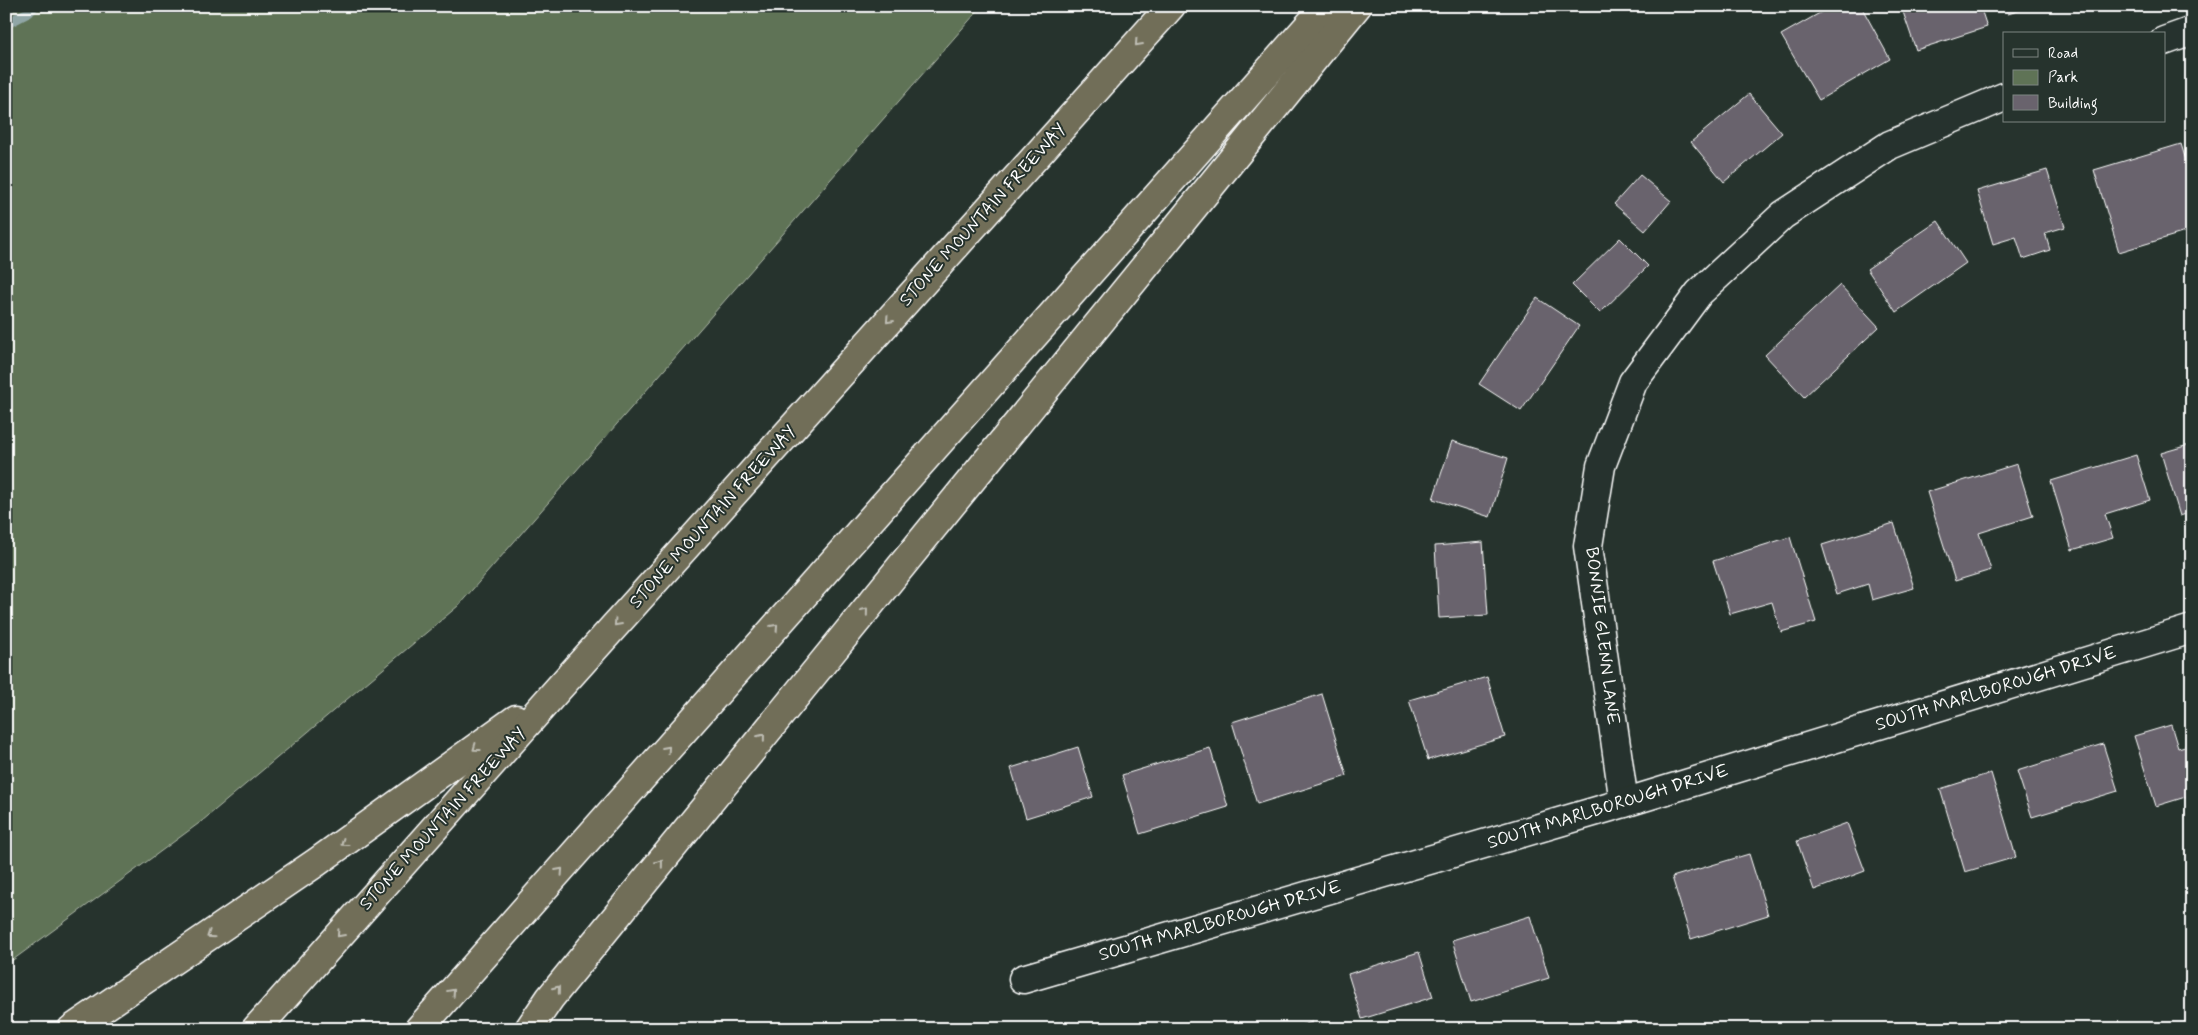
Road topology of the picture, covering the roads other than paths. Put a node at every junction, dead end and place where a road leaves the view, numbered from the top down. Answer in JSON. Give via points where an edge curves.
{"nodes":[{"id":1,"x":1171,"y":6,"type":"edge"},
{"id":2,"x":1326,"y":6,"type":"edge"},
{"id":3,"x":1357,"y":6,"type":"edge"},
{"id":4,"x":2192,"y":31,"type":"edge"},
{"id":5,"x":2166,"y":40,"type":"edge"},
{"id":6,"x":2003,"y":97,"type":"edge"},
{"id":7,"x":2192,"y":630,"type":"edge"},
{"id":8,"x":558,"y":688,"type":"junction"},
{"id":9,"x":1624,"y":803,"type":"junction"},
{"id":10,"x":1023,"y":979,"type":"dead end"},
{"id":11,"x":72,"y":1029,"type":"edge"},
{"id":12,"x":256,"y":1029,"type":"edge"},
{"id":13,"x":420,"y":1029,"type":"edge"},
{"id":14,"x":529,"y":1029,"type":"edge"}],
"edges":[{"from":1,"to":8,"type":"highway","name":"STONE MOUNTAIN FREEWAY","one_way":true},
{"from":13,"to":2,"type":"highway","one_way":true},
{"from":14,"to":3,"type":"highway","one_way":true,"via":[[550,998]]},
{"from":4,"to":5,"type":"street"},
{"from":6,"to":9,"type":"street","name":"BONNIE GLENN LANE","via":[[1890,145],[1783,215],[1699,293],[1633,382],[1601,466],[1588,546]]},
{"from":7,"to":9,"type":"street","name":"SOUTH MARLBOROUGH DRIVE"},
{"from":8,"to":11,"type":"highway","one_way":true,"via":[[318,862]]},
{"from":8,"to":12,"type":"highway","name":"STONE MOUNTAIN FREEWAY","one_way":true},
{"from":9,"to":10,"type":"street","name":"SOUTH MARLBOROUGH DRIVE"}]}
